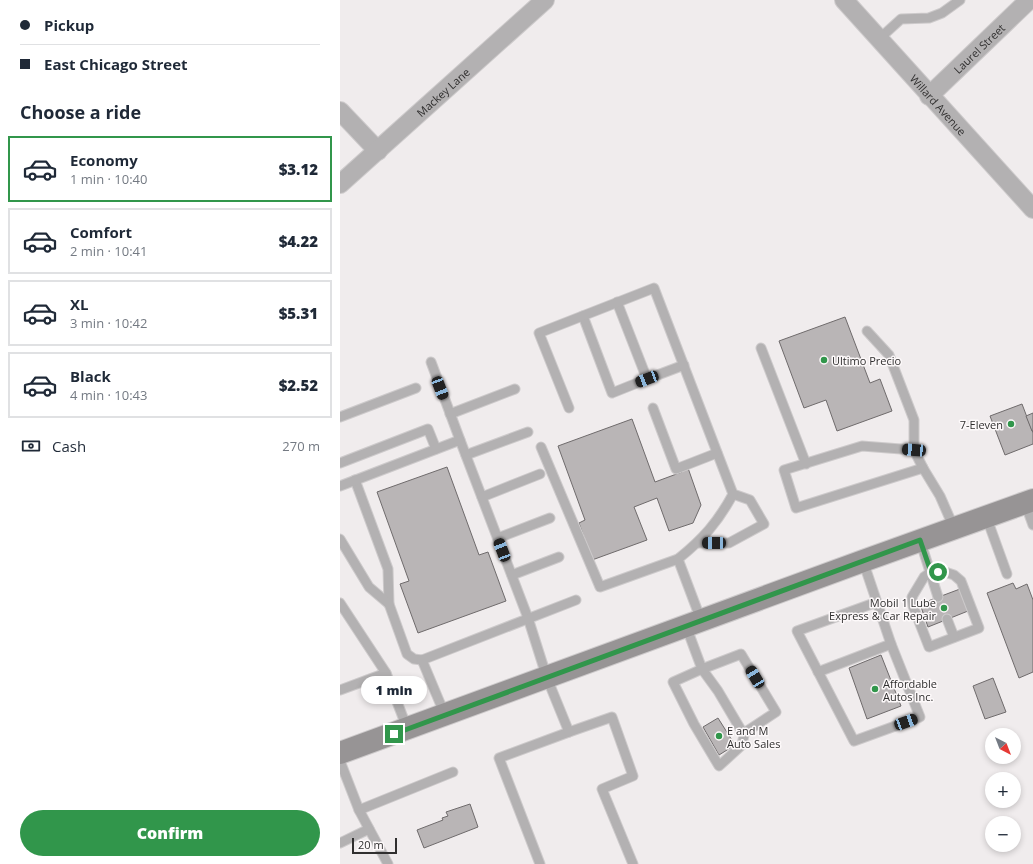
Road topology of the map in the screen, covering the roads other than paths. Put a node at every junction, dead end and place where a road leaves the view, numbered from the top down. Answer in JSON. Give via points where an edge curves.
{"nodes":[{"id":1,"x":545,"y":0,"type":"edge"},
{"id":2,"x":844,"y":0,"type":"edge"},
{"id":3,"x":960,"y":0,"type":"edge"},
{"id":4,"x":1029,"y":0,"type":"edge"},
{"id":5,"x":879,"y":40,"type":"junction"},
{"id":6,"x":929,"y":96,"type":"junction"},
{"id":7,"x":340,"y":111,"type":"edge"},
{"id":8,"x":378,"y":151,"type":"junction"},
{"id":9,"x":340,"y":184,"type":"edge"},
{"id":10,"x":1033,"y":209,"type":"edge"},
{"id":11,"x":617,"y":302,"type":"junction"},
{"id":12,"x":583,"y":316,"type":"junction"},
{"id":13,"x":867,"y":331,"type":"dead end"},
{"id":14,"x":761,"y":348,"type":"dead end"},
{"id":15,"x":431,"y":362,"type":"dead end"},
{"id":16,"x":684,"y":365,"type":"junction"},
{"id":17,"x":647,"y":379,"type":"junction"},
{"id":18,"x":416,"y":388,"type":"dead end"},
{"id":19,"x":515,"y":389,"type":"dead end"},
{"id":20,"x":568,"y":408,"type":"dead end"},
{"id":21,"x":653,"y":408,"type":"dead end"},
{"id":22,"x":450,"y":414,"type":"junction"},
{"id":23,"x":340,"y":418,"type":"edge"},
{"id":24,"x":528,"y":432,"type":"dead end"},
{"id":25,"x":460,"y":440,"type":"junction"},
{"id":26,"x":541,"y":447,"type":"dead end"},
{"id":27,"x":436,"y":449,"type":"junction"},
{"id":28,"x":914,"y":450,"type":"junction"},
{"id":29,"x":717,"y":453,"type":"junction"},
{"id":30,"x":466,"y":455,"type":"junction"},
{"id":31,"x":340,"y":463,"type":"edge"},
{"id":32,"x":806,"y":464,"type":"junction"},
{"id":33,"x":923,"y":468,"type":"junction"},
{"id":34,"x":540,"y":474,"type":"dead end"},
{"id":35,"x":355,"y":480,"type":"junction"},
{"id":36,"x":340,"y":486,"type":"edge"},
{"id":37,"x":733,"y":494,"type":"junction"},
{"id":38,"x":482,"y":496,"type":"junction"},
{"id":39,"x":1029,"y":502,"type":"edge"},
{"id":40,"x":986,"y":516,"type":"junction"},
{"id":41,"x":550,"y":518,"type":"dead end"},
{"id":42,"x":1033,"y":524,"type":"edge"},
{"id":43,"x":954,"y":528,"type":"junction"},
{"id":44,"x":498,"y":538,"type":"junction"},
{"id":45,"x":340,"y":539,"type":"edge"},
{"id":46,"x":920,"y":540,"type":"junction"},
{"id":47,"x":698,"y":543,"type":"junction"},
{"id":48,"x":558,"y":557,"type":"dead end"},
{"id":49,"x":678,"y":559,"type":"junction"},
{"id":50,"x":863,"y":561,"type":"junction"},
{"id":51,"x":931,"y":572,"type":"junction"},
{"id":52,"x":1007,"y":574,"type":"dead end"},
{"id":53,"x":512,"y":575,"type":"junction"},
{"id":54,"x":938,"y":597,"type":"dead end"},
{"id":55,"x":576,"y":600,"type":"dead end"},
{"id":56,"x":876,"y":602,"type":"junction"},
{"id":57,"x":340,"y":603,"type":"edge"},
{"id":58,"x":389,"y":604,"type":"junction"},
{"id":59,"x":528,"y":618,"type":"junction"},
{"id":60,"x":947,"y":619,"type":"dead end"},
{"id":61,"x":694,"y":624,"type":"junction"},
{"id":62,"x":954,"y":637,"type":"junction"},
{"id":63,"x":891,"y":644,"type":"junction"},
{"id":64,"x":422,"y":660,"type":"junction"},
{"id":65,"x":702,"y":669,"type":"junction"},
{"id":66,"x":818,"y":672,"type":"junction"},
{"id":67,"x":386,"y":673,"type":"junction"},
{"id":68,"x":547,"y":678,"type":"junction"},
{"id":69,"x":340,"y":690,"type":"edge"},
{"id":70,"x":445,"y":715,"type":"junction"},
{"id":71,"x":408,"y":730,"type":"junction"},
{"id":72,"x":569,"y":732,"type":"junction"},
{"id":73,"x":744,"y":732,"type":"junction"},
{"id":74,"x":340,"y":753,"type":"edge"},
{"id":75,"x":340,"y":762,"type":"edge"},
{"id":76,"x":452,"y":772,"type":"dead end"},
{"id":77,"x":359,"y":810,"type":"junction"},
{"id":78,"x":369,"y":829,"type":"junction"},
{"id":79,"x":340,"y":843,"type":"edge"},
{"id":80,"x":388,"y":864,"type":"edge"},
{"id":81,"x":540,"y":864,"type":"edge"},
{"id":82,"x":633,"y":864,"type":"edge"}],
"edges":[{"from":1,"to":8,"type":"street","name":"Mackey Lane"},
{"from":2,"to":5,"type":"street","name":"Willard Avenue"},
{"from":3,"to":5,"type":"lane","via":[[942,13],[929,18],[901,19]]},
{"from":4,"to":6,"type":"street","name":"Laurel Street"},
{"from":5,"to":6,"type":"street","name":"Willard Avenue"},
{"from":6,"to":10,"type":"street","name":"Willard Avenue"},
{"from":7,"to":8,"type":"street"},
{"from":8,"to":9,"type":"street","name":"Mackey Lane"},
{"from":11,"to":12,"type":"lane"},
{"from":11,"to":16,"type":"lane","via":[[654,288]]},
{"from":11,"to":17,"type":"lane"},
{"from":12,"to":17,"type":"lane","via":[[612,393]]},
{"from":12,"to":20,"type":"lane","via":[[539,333]]},
{"from":13,"to":28,"type":"lane","via":[[889,355],[914,420]]},
{"from":14,"to":32,"type":"lane"},
{"from":15,"to":22,"type":"lane"},
{"from":16,"to":17,"type":"lane"},
{"from":16,"to":29,"type":"lane"},
{"from":18,"to":23,"type":"lane"},
{"from":19,"to":22,"type":"lane"},
{"from":21,"to":29,"type":"lane","via":[[676,469]]},
{"from":22,"to":25,"type":"lane"},
{"from":24,"to":30,"type":"lane"},
{"from":25,"to":27,"type":"lane"},
{"from":25,"to":30,"type":"lane"},
{"from":26,"to":49,"type":"lane","via":[[600,586]]},
{"from":27,"to":31,"type":"lane","via":[[428,429]]},
{"from":27,"to":35,"type":"lane"},
{"from":28,"to":32,"type":"lane","via":[[862,446]]},
{"from":28,"to":33,"type":"lane"},
{"from":29,"to":37,"type":"lane"},
{"from":30,"to":38,"type":"lane"},
{"from":32,"to":33,"type":"lane","via":[[784,470],[796,508]]},
{"from":33,"to":43,"type":"lane","via":[[940,496]]},
{"from":34,"to":38,"type":"lane"},
{"from":35,"to":36,"type":"lane"},
{"from":35,"to":58,"type":"lane","via":[[388,569]]},
{"from":37,"to":47,"type":"lane","via":[[720,518]]},
{"from":37,"to":47,"type":"lane","via":[[750,500],[764,524],[729,543]]},
{"from":38,"to":44,"type":"lane"},
{"from":39,"to":40,"type":"main road"},
{"from":39,"to":42,"type":"lane"},
{"from":40,"to":43,"type":"main road"},
{"from":40,"to":52,"type":"lane"},
{"from":41,"to":44,"type":"lane"},
{"from":43,"to":46,"type":"main road"},
{"from":44,"to":53,"type":"lane"},
{"from":45,"to":58,"type":"lane","via":[[369,587]]},
{"from":46,"to":50,"type":"main road"},
{"from":46,"to":51,"type":"lane"},
{"from":47,"to":49,"type":"lane"},
{"from":48,"to":53,"type":"lane"},
{"from":49,"to":61,"type":"lane"},
{"from":50,"to":56,"type":"lane"},
{"from":50,"to":61,"type":"main road"},
{"from":51,"to":54,"type":"lane"},
{"from":51,"to":62,"type":"lane","via":[[946,572],[960,581],[979,628]]},
{"from":51,"to":62,"type":"lane","via":[[915,589],[912,597],[913,606],[929,647]]},
{"from":53,"to":59,"type":"lane"},
{"from":55,"to":59,"type":"lane"},
{"from":56,"to":63,"type":"lane"},
{"from":56,"to":66,"type":"lane","via":[[797,631]]},
{"from":57,"to":67,"type":"lane"},
{"from":58,"to":64,"type":"lane","via":[[407,654],[414,659]]},
{"from":59,"to":64,"type":"lane"},
{"from":59,"to":68,"type":"lane"},
{"from":60,"to":62,"type":"lane"},
{"from":61,"to":65,"type":"lane"},
{"from":61,"to":68,"type":"main road"},
{"from":63,"to":66,"type":"lane"},
{"from":63,"to":66,"type":"lane","via":[[920,717],[854,741]]},
{"from":64,"to":70,"type":"lane"},
{"from":65,"to":73,"type":"lane"},
{"from":65,"to":73,"type":"lane","via":[[741,654],[776,712]]},
{"from":65,"to":73,"type":"lane","via":[[673,682],[719,766],[742,745]]},
{"from":67,"to":69,"type":"lane"},
{"from":67,"to":71,"type":"lane"},
{"from":68,"to":70,"type":"main road"},
{"from":68,"to":72,"type":"lane"},
{"from":70,"to":71,"type":"main road"},
{"from":71,"to":74,"type":"main road"},
{"from":72,"to":81,"type":"lane","via":[[499,758]]},
{"from":72,"to":82,"type":"lane","via":[[612,717],[633,776],[602,789]]},
{"from":75,"to":77,"type":"lane"},
{"from":76,"to":77,"type":"lane"},
{"from":77,"to":78,"type":"lane"},
{"from":78,"to":79,"type":"lane"},
{"from":78,"to":80,"type":"lane"}]}
